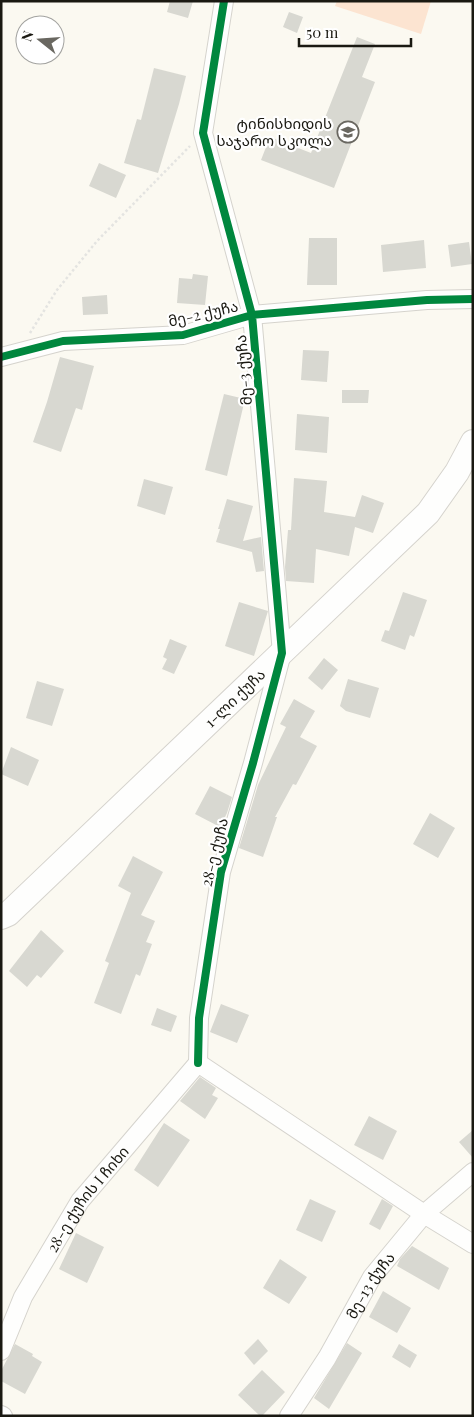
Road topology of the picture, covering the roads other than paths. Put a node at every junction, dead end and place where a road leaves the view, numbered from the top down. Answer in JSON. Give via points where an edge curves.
{"nodes":[{"id":1,"x":224,"y":1,"type":"edge"},
{"id":2,"x":473,"y":299,"type":"edge"},
{"id":3,"x":252,"y":315,"type":"junction"},
{"id":4,"x":10,"y":354,"type":"edge"},
{"id":5,"x":473,"y":442,"type":"edge"},
{"id":6,"x":282,"y":653,"type":"junction"},
{"id":7,"x":1,"y":917,"type":"edge"},
{"id":8,"x":198,"y":1064,"type":"junction"},
{"id":9,"x":473,"y":1172,"type":"edge"},
{"id":10,"x":424,"y":1214,"type":"junction"},
{"id":11,"x":473,"y":1244,"type":"edge"},
{"id":12,"x":1,"y":1350,"type":"edge"},
{"id":13,"x":289,"y":1416,"type":"edge"}],
"edges":[{"from":1,"to":3,"type":"street","name":"მე-3 ქუჩა","via":[[203,133]]},
{"from":2,"to":3,"type":"street","name":"მე-2 ქუჩა"},
{"from":3,"to":4,"type":"street","name":"მე-2 ქუჩა","via":[[183,335],[62,341]]},
{"from":3,"to":6,"type":"street","name":"მე-3 ქუჩა"},
{"from":5,"to":6,"type":"main road","name":"1-ლი ქუჩა","via":[[457,472],[428,513]]},
{"from":6,"to":7,"type":"main road","name":"1-ლი ქუჩა","via":[[8,914]]},
{"from":6,"to":8,"type":"street","name":"28-ე ქუჩა","via":[[221,872],[199,1018]]},
{"from":8,"to":10,"type":"street"},
{"from":8,"to":12,"type":"street","name":"28-ე ქუჩის I ჩიხი","via":[[80,1201],[23,1297]]},
{"from":9,"to":10,"type":"street","name":"მე-13 ქუჩა"},
{"from":10,"to":11,"type":"street"},
{"from":10,"to":13,"type":"street","name":"მე-13 ქუჩა","via":[[372,1277],[327,1358]]}]}
